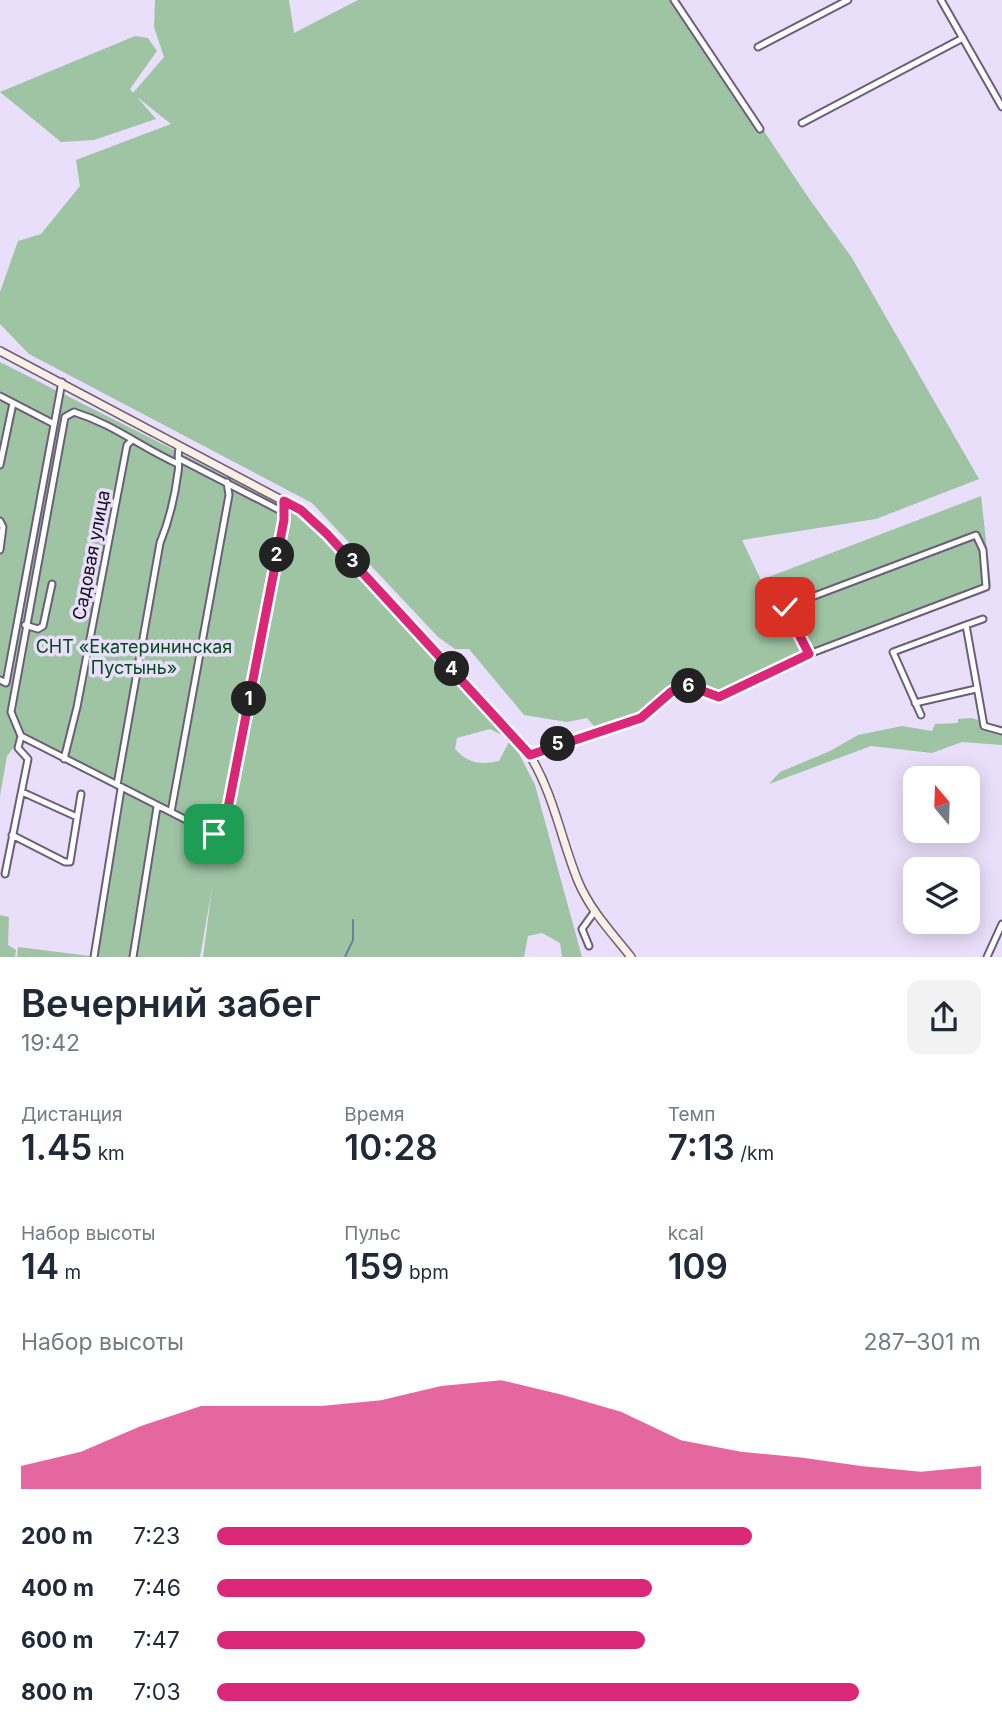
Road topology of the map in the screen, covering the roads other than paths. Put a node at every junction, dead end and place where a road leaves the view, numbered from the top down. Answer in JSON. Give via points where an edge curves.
{"nodes":[{"id":1,"x":674,"y":0,"type":"edge"},
{"id":2,"x":848,"y":0,"type":"edge"},
{"id":3,"x":941,"y":0,"type":"edge"},
{"id":4,"x":963,"y":38,"type":"junction"},
{"id":5,"x":758,"y":47,"type":"dead end"},
{"id":6,"x":1002,"y":107,"type":"edge"},
{"id":7,"x":802,"y":123,"type":"dead end"},
{"id":8,"x":760,"y":130,"type":"dead end"},
{"id":9,"x":0,"y":351,"type":"edge"},
{"id":10,"x":62,"y":382,"type":"junction"},
{"id":11,"x":0,"y":396,"type":"edge"},
{"id":12,"x":13,"y":403,"type":"junction"},
{"id":13,"x":54,"y":424,"type":"junction"},
{"id":14,"x":131,"y":441,"type":"junction"},
{"id":15,"x":180,"y":446,"type":"junction"},
{"id":16,"x":179,"y":462,"type":"junction"},
{"id":17,"x":0,"y":465,"type":"edge"},
{"id":18,"x":227,"y":482,"type":"junction"},
{"id":19,"x":284,"y":501,"type":"junction"},
{"id":20,"x":285,"y":513,"type":"junction"},
{"id":21,"x":0,"y":521,"type":"edge"},
{"id":22,"x":0,"y":551,"type":"edge"},
{"id":23,"x":52,"y":584,"type":"dead end"},
{"id":24,"x":983,"y":619,"type":"dead end"},
{"id":25,"x":25,"y":625,"type":"junction"},
{"id":26,"x":966,"y":625,"type":"junction"},
{"id":27,"x":809,"y":654,"type":"junction"},
{"id":28,"x":0,"y":680,"type":"edge"},
{"id":29,"x":976,"y":689,"type":"junction"},
{"id":30,"x":915,"y":703,"type":"junction"},
{"id":31,"x":921,"y":715,"type":"dead end"},
{"id":32,"x":1002,"y":731,"type":"edge"},
{"id":33,"x":21,"y":736,"type":"junction"},
{"id":34,"x":530,"y":755,"type":"junction"},
{"id":35,"x":64,"y":759,"type":"junction"},
{"id":36,"x":119,"y":787,"type":"junction"},
{"id":37,"x":22,"y":792,"type":"junction"},
{"id":38,"x":81,"y":794,"type":"dead end"},
{"id":39,"x":157,"y":807,"type":"junction"},
{"id":40,"x":171,"y":812,"type":"junction"},
{"id":41,"x":77,"y":817,"type":"junction"},
{"id":42,"x":12,"y":835,"type":"junction"},
{"id":43,"x":5,"y":874,"type":"dead end"},
{"id":44,"x":595,"y":911,"type":"junction"},
{"id":45,"x":1000,"y":928,"type":"edge"},
{"id":46,"x":589,"y":946,"type":"dead end"},
{"id":47,"x":94,"y":957,"type":"edge"},
{"id":48,"x":133,"y":957,"type":"edge"},
{"id":49,"x":631,"y":957,"type":"edge"},
{"id":50,"x":987,"y":957,"type":"edge"}],
"edges":[{"from":1,"to":8,"type":"street"},
{"from":2,"to":5,"type":"street"},
{"from":3,"to":4,"type":"street"},
{"from":4,"to":6,"type":"street"},
{"from":4,"to":7,"type":"street"},
{"from":9,"to":10,"type":"main road"},
{"from":10,"to":13,"type":"street"},
{"from":10,"to":15,"type":"main road"},
{"from":11,"to":12,"type":"street"},
{"from":12,"to":13,"type":"street"},
{"from":12,"to":17,"type":"street"},
{"from":13,"to":28,"type":"street","via":[[6,682]]},
{"from":14,"to":16,"type":"street"},
{"from":14,"to":25,"type":"street","via":[[130,436],[95,419],[74,412],[65,417]]},
{"from":14,"to":35,"type":"street","name":"Садовая улица"},
{"from":15,"to":16,"type":"street"},
{"from":15,"to":19,"type":"main road"},
{"from":16,"to":18,"type":"street"},
{"from":16,"to":36,"type":"street","via":[[160,543]]},
{"from":18,"to":20,"type":"street"},
{"from":18,"to":40,"type":"street","via":[[229,495]]},
{"from":19,"to":20,"type":"street"},
{"from":19,"to":34,"type":"main road","via":[[327,534]]},
{"from":20,"to":40,"type":"street","via":[[223,834],[214,834]]},
{"from":21,"to":22,"type":"street","via":[[4,527]]},
{"from":23,"to":25,"type":"street","via":[[43,626]]},
{"from":24,"to":26,"type":"street"},
{"from":25,"to":33,"type":"street","via":[[11,712]]},
{"from":26,"to":29,"type":"street"},
{"from":26,"to":30,"type":"street","via":[[893,652]]},
{"from":27,"to":27,"type":"street","via":[[986,587],[983,550],[976,535],[785,607]]},
{"from":27,"to":34,"type":"street","via":[[719,697],[680,687],[641,718]]},
{"from":29,"to":30,"type":"street"},
{"from":29,"to":32,"type":"street","via":[[984,726]]},
{"from":30,"to":31,"type":"street"},
{"from":33,"to":35,"type":"street"},
{"from":33,"to":37,"type":"street","via":[[18,748],[28,759]]},
{"from":34,"to":44,"type":"main road","via":[[579,884]]},
{"from":35,"to":36,"type":"street"},
{"from":36,"to":39,"type":"street"},
{"from":36,"to":47,"type":"street"},
{"from":37,"to":41,"type":"street"},
{"from":37,"to":42,"type":"street"},
{"from":38,"to":41,"type":"street"},
{"from":39,"to":40,"type":"street"},
{"from":39,"to":48,"type":"street"},
{"from":41,"to":42,"type":"street","via":[[70,862]]},
{"from":42,"to":43,"type":"street"},
{"from":44,"to":46,"type":"street","via":[[582,929]]},
{"from":44,"to":49,"type":"main road"},
{"from":45,"to":50,"type":"street"}]}
